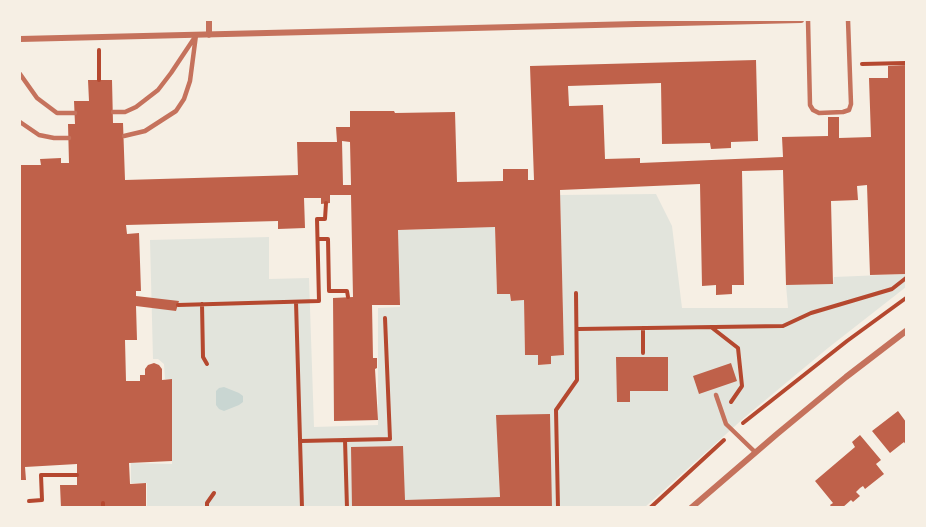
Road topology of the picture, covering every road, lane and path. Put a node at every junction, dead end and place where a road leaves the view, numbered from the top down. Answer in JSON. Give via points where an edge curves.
{"nodes":[{"id":1,"x":209,"y":20,"type":"edge"},
{"id":2,"x":801,"y":20,"type":"edge"},
{"id":3,"x":808,"y":20,"type":"edge"},
{"id":4,"x":848,"y":20,"type":"edge"},
{"id":5,"x":196,"y":35,"type":"junction"},
{"id":6,"x":209,"y":35,"type":"junction"},
{"id":7,"x":99,"y":37,"type":"junction"},
{"id":8,"x":20,"y":39,"type":"edge"},
{"id":9,"x":906,"y":63,"type":"edge"},
{"id":10,"x":850,"y":65,"type":"junction"},
{"id":11,"x":20,"y":74,"type":"edge"},
{"id":12,"x":99,"y":80,"type":"dead end"},
{"id":13,"x":112,"y":112,"type":"dead end"},
{"id":14,"x":75,"y":113,"type":"dead end"},
{"id":15,"x":20,"y":122,"type":"edge"},
{"id":16,"x":124,"y":136,"type":"dead end"},
{"id":17,"x":69,"y":138,"type":"dead end"},
{"id":18,"x":326,"y":203,"type":"dead end"},
{"id":19,"x":318,"y":238,"type":"junction"},
{"id":20,"x":906,"y":278,"type":"edge"},
{"id":21,"x":576,"y":293,"type":"dead end"},
{"id":22,"x":348,"y":297,"type":"dead end"},
{"id":23,"x":906,"y":298,"type":"edge"},
{"id":24,"x":296,"y":302,"type":"junction"},
{"id":25,"x":202,"y":304,"type":"junction"},
{"id":26,"x":178,"y":305,"type":"dead end"},
{"id":27,"x":385,"y":318,"type":"dead end"},
{"id":28,"x":710,"y":326,"type":"junction"},
{"id":29,"x":643,"y":328,"type":"junction"},
{"id":30,"x":578,"y":329,"type":"junction"},
{"id":31,"x":906,"y":331,"type":"edge"},
{"id":32,"x":644,"y":353,"type":"dead end"},
{"id":33,"x":207,"y":364,"type":"dead end"},
{"id":34,"x":716,"y":395,"type":"dead end"},
{"id":35,"x":723,"y":413,"type":"junction"},
{"id":36,"x":734,"y":432,"type":"junction"},
{"id":37,"x":345,"y":440,"type":"junction"},
{"id":38,"x":301,"y":441,"type":"junction"},
{"id":39,"x":755,"y":452,"type":"junction"},
{"id":40,"x":77,"y":475,"type":"dead end"},
{"id":41,"x":214,"y":493,"type":"dead end"},
{"id":42,"x":28,"y":501,"type":"dead end"},
{"id":43,"x":207,"y":507,"type":"edge"},
{"id":44,"x":302,"y":507,"type":"edge"},
{"id":45,"x":347,"y":507,"type":"edge"},
{"id":46,"x":558,"y":507,"type":"edge"},
{"id":47,"x":650,"y":507,"type":"edge"},
{"id":48,"x":691,"y":507,"type":"edge"}],
"edges":[{"from":1,"to":6,"type":"street"},
{"from":2,"to":6,"type":"street"},
{"from":3,"to":10,"type":"lane","via":[[813,110],[849,110]]},
{"from":4,"to":10,"type":"lane"},
{"from":5,"to":6,"type":"street"},
{"from":5,"to":7,"type":"street"},
{"from":5,"to":13,"type":"lane","via":[[158,90],[136,107]]},
{"from":5,"to":16,"type":"lane","via":[[190,81],[176,111],[145,131]]},
{"from":7,"to":8,"type":"street"},
{"from":7,"to":12,"type":"path"},
{"from":9,"to":10,"type":"path"},
{"from":11,"to":14,"type":"lane","via":[[38,98],[57,113]]},
{"from":15,"to":17,"type":"lane","via":[[39,135]]},
{"from":18,"to":19,"type":"path","via":[[325,219],[317,219]]},
{"from":19,"to":22,"type":"path","via":[[327,238],[330,291],[347,291]]},
{"from":19,"to":24,"type":"path","via":[[319,301]]},
{"from":20,"to":28,"type":"path","via":[[892,289],[811,313],[783,326]]},
{"from":21,"to":30,"type":"path"},
{"from":23,"to":36,"type":"path"},
{"from":24,"to":25,"type":"path"},
{"from":24,"to":38,"type":"path"},
{"from":25,"to":26,"type":"path"},
{"from":25,"to":33,"type":"path","via":[[203,357]]},
{"from":27,"to":37,"type":"path","via":[[390,439]]},
{"from":28,"to":29,"type":"path"},
{"from":28,"to":35,"type":"path","via":[[738,348],[742,386]]},
{"from":29,"to":30,"type":"path"},
{"from":29,"to":32,"type":"path"},
{"from":30,"to":46,"type":"path","via":[[578,380],[556,410]]},
{"from":31,"to":39,"type":"street"},
{"from":34,"to":35,"type":"lane"},
{"from":35,"to":36,"type":"lane"},
{"from":36,"to":39,"type":"lane"},
{"from":36,"to":47,"type":"path"},
{"from":37,"to":38,"type":"path"},
{"from":37,"to":45,"type":"path"},
{"from":38,"to":44,"type":"path"},
{"from":39,"to":48,"type":"street"},
{"from":40,"to":42,"type":"path","via":[[41,475],[42,500]]},
{"from":41,"to":43,"type":"path"}]}
